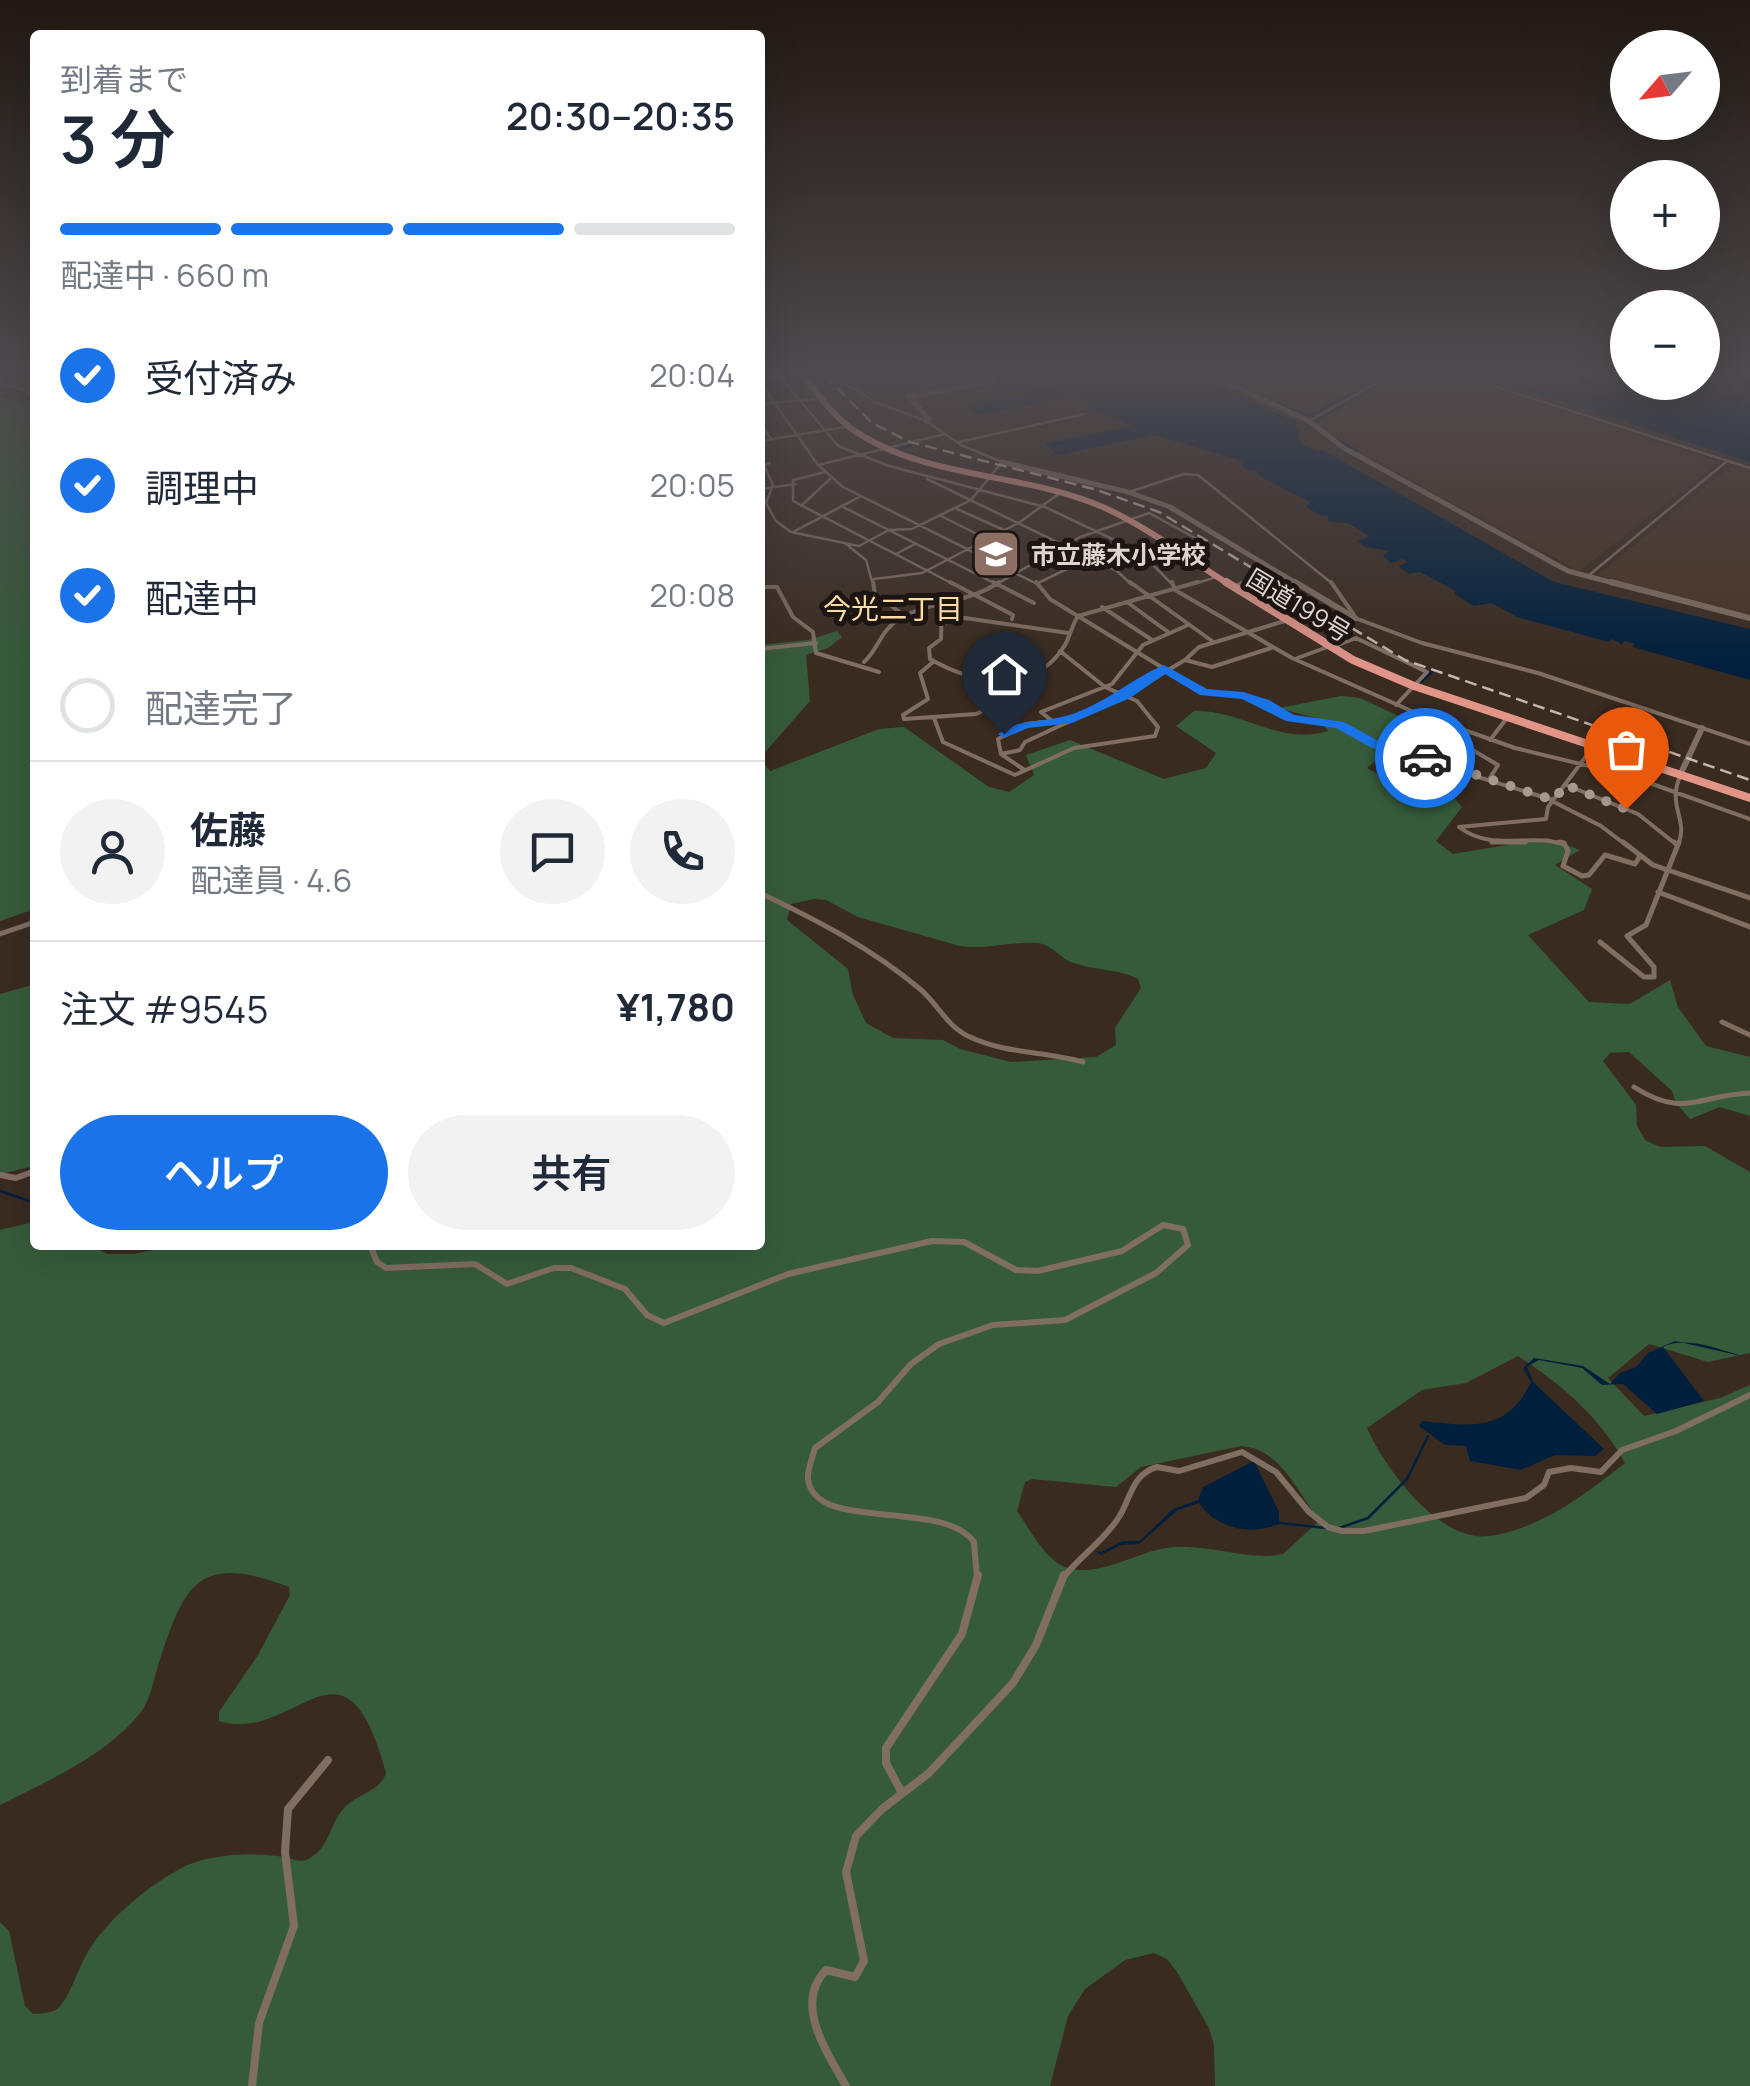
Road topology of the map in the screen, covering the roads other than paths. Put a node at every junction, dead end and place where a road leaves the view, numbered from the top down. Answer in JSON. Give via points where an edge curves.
{"nodes":[{"id":1,"x":766,"y":472,"type":"edge"},
{"id":2,"x":823,"y":472,"type":"edge"},
{"id":3,"x":825,"y":472,"type":"edge"},
{"id":4,"x":984,"y":472,"type":"edge"},
{"id":5,"x":1045,"y":472,"type":"edge"},
{"id":6,"x":1387,"y":472,"type":"edge"},
{"id":7,"x":1713,"y":472,"type":"edge"},
{"id":8,"x":916,"y":473,"type":"joint"},
{"id":9,"x":990,"y":474,"type":"junction"},
{"id":10,"x":832,"y":478,"type":"junction"},
{"id":11,"x":796,"y":484,"type":"junction"},
{"id":12,"x":773,"y":485,"type":"junction"},
{"id":13,"x":765,"y":487,"type":"edge"},
{"id":14,"x":983,"y":490,"type":"junction"},
{"id":15,"x":1061,"y":492,"type":"junction"},
{"id":16,"x":1128,"y":492,"type":"junction"},
{"id":17,"x":861,"y":496,"type":"junction"},
{"id":18,"x":970,"y":500,"type":"junction"},
{"id":19,"x":801,"y":506,"type":"junction"},
{"id":20,"x":841,"y":506,"type":"junction"},
{"id":21,"x":1045,"y":507,"type":"junction"},
{"id":22,"x":954,"y":508,"type":"junction"},
{"id":23,"x":939,"y":515,"type":"junction"},
{"id":24,"x":821,"y":516,"type":"junction"},
{"id":25,"x":1126,"y":518,"type":"junction"},
{"id":26,"x":1020,"y":522,"type":"junction"},
{"id":27,"x":919,"y":525,"type":"junction"},
{"id":28,"x":889,"y":530,"type":"junction"},
{"id":29,"x":1004,"y":530,"type":"junction"},
{"id":30,"x":792,"y":532,"type":"junction"},
{"id":31,"x":1094,"y":532,"type":"junction"},
{"id":32,"x":987,"y":539,"type":"junction"},
{"id":33,"x":868,"y":541,"type":"junction"},
{"id":34,"x":844,"y":543,"type":"junction"},
{"id":35,"x":1166,"y":543,"type":"junction"},
{"id":36,"x":916,"y":544,"type":"junction"},
{"id":37,"x":1068,"y":546,"type":"junction"},
{"id":38,"x":968,"y":549,"type":"junction"},
{"id":39,"x":1140,"y":552,"type":"junction"},
{"id":40,"x":895,"y":554,"type":"junction"},
{"id":41,"x":947,"y":560,"type":"junction"},
{"id":42,"x":1109,"y":567,"type":"junction"},
{"id":43,"x":926,"y":570,"type":"junction"},
{"id":44,"x":1014,"y":572,"type":"junction"},
{"id":45,"x":1218,"y":576,"type":"junction"},
{"id":46,"x":1588,"y":576,"type":"junction"},
{"id":47,"x":874,"y":579,"type":"junction"},
{"id":48,"x":1038,"y":582,"type":"junction"},
{"id":49,"x":996,"y":584,"type":"junction"},
{"id":50,"x":1236,"y":586,"type":"junction"},
{"id":51,"x":765,"y":587,"type":"edge"},
{"id":52,"x":1175,"y":590,"type":"junction"},
{"id":53,"x":976,"y":596,"type":"junction"},
{"id":54,"x":1149,"y":598,"type":"junction"},
{"id":55,"x":1034,"y":602,"type":"dead end"},
{"id":56,"x":1126,"y":602,"type":"junction"},
{"id":57,"x":942,"y":604,"type":"junction"},
{"id":58,"x":1102,"y":607,"type":"junction"},
{"id":59,"x":905,"y":616,"type":"junction"},
{"id":60,"x":1078,"y":616,"type":"junction"},
{"id":61,"x":1354,"y":618,"type":"junction"},
{"id":62,"x":1750,"y":618,"type":"edge"},
{"id":63,"x":1012,"y":620,"type":"dead end"},
{"id":64,"x":1287,"y":620,"type":"junction"},
{"id":65,"x":943,"y":624,"type":"junction"},
{"id":66,"x":1335,"y":624,"type":"junction"},
{"id":67,"x":1188,"y":625,"type":"junction"},
{"id":68,"x":1168,"y":632,"type":"junction"},
{"id":69,"x":1309,"y":632,"type":"junction"},
{"id":70,"x":1068,"y":633,"type":"junction"},
{"id":71,"x":1242,"y":634,"type":"junction"},
{"id":72,"x":1152,"y":640,"type":"junction"},
{"id":73,"x":1212,"y":641,"type":"junction"},
{"id":74,"x":816,"y":644,"type":"junction"},
{"id":75,"x":1331,"y":646,"type":"junction"},
{"id":76,"x":765,"y":648,"type":"edge"},
{"id":77,"x":1272,"y":648,"type":"junction"},
{"id":78,"x":1060,"y":651,"type":"junction"},
{"id":79,"x":1137,"y":651,"type":"junction"},
{"id":80,"x":1295,"y":659,"type":"junction"},
{"id":81,"x":1185,"y":660,"type":"junction"},
{"id":82,"x":864,"y":662,"type":"junction"},
{"id":83,"x":933,"y":662,"type":"junction"},
{"id":84,"x":1164,"y":669,"type":"junction"},
{"id":85,"x":1036,"y":671,"type":"junction"},
{"id":86,"x":879,"y":672,"type":"dead end"},
{"id":87,"x":1415,"y":685,"type":"junction"},
{"id":88,"x":1106,"y":687,"type":"junction"},
{"id":89,"x":1126,"y":695,"type":"junction"},
{"id":90,"x":1396,"y":705,"type":"junction"},
{"id":91,"x":1509,"y":716,"type":"junction"},
{"id":92,"x":934,"y":718,"type":"junction"},
{"id":93,"x":1050,"y":720,"type":"junction"},
{"id":94,"x":1067,"y":720,"type":"junction"},
{"id":95,"x":1702,"y":728,"type":"junction"},
{"id":96,"x":1466,"y":732,"type":"junction"},
{"id":97,"x":1490,"y":740,"type":"junction"},
{"id":98,"x":1595,"y":744,"type":"junction"},
{"id":99,"x":1750,"y":744,"type":"edge"},
{"id":100,"x":1001,"y":754,"type":"junction"},
{"id":101,"x":1584,"y":763,"type":"junction"},
{"id":102,"x":1023,"y":769,"type":"junction"},
{"id":103,"x":1681,"y":773,"type":"junction"},
{"id":104,"x":1490,"y":778,"type":"junction"},
{"id":105,"x":1566,"y":785,"type":"junction"},
{"id":106,"x":1673,"y":792,"type":"junction"},
{"id":107,"x":1750,"y":796,"type":"edge"},
{"id":108,"x":1553,"y":800,"type":"junction"},
{"id":109,"x":1750,"y":818,"type":"edge"},
{"id":110,"x":1677,"y":845,"type":"junction"},
{"id":111,"x":1640,"y":856,"type":"junction"},
{"id":112,"x":1667,"y":870,"type":"junction"},
{"id":113,"x":1658,"y":892,"type":"junction"},
{"id":114,"x":765,"y":895,"type":"edge"},
{"id":115,"x":1750,"y":898,"type":"edge"},
{"id":116,"x":30,"y":924,"type":"edge"},
{"id":117,"x":1750,"y":927,"type":"edge"},
{"id":118,"x":0,"y":934,"type":"edge"},
{"id":119,"x":1600,"y":942,"type":"dead end"},
{"id":120,"x":1722,"y":1022,"type":"dead end"},
{"id":121,"x":1750,"y":1035,"type":"edge"},
{"id":122,"x":1083,"y":1062,"type":"dead end"},
{"id":123,"x":1634,"y":1087,"type":"dead end"},
{"id":124,"x":1750,"y":1093,"type":"edge"},
{"id":125,"x":30,"y":1173,"type":"edge"},
{"id":126,"x":0,"y":1175,"type":"edge"},
{"id":127,"x":372,"y":1250,"type":"edge"},
{"id":128,"x":1750,"y":1395,"type":"edge"},
{"id":129,"x":328,"y":1760,"type":"dead end"},
{"id":130,"x":902,"y":1793,"type":"junction"},
{"id":131,"x":252,"y":2086,"type":"edge"},
{"id":132,"x":846,"y":2086,"type":"edge"}],
"edges":[{"from":1,"to":12,"type":"street"},
{"from":2,"to":11,"type":"street","via":[[795,478]]},
{"from":3,"to":10,"type":"street"},
{"from":4,"to":9,"type":"highway","name":"国道199号"},
{"from":5,"to":16,"type":"street"},
{"from":6,"to":46,"type":"street","via":[[1551,563]]},
{"from":7,"to":46,"type":"street"},
{"from":8,"to":14,"type":"street"},
{"from":8,"to":18,"type":"street"},
{"from":9,"to":14,"type":"street"},
{"from":9,"to":15,"type":"highway","name":"国道199号"},
{"from":10,"to":17,"type":"street"},
{"from":10,"to":19,"type":"street"},
{"from":11,"to":12,"type":"street"},
{"from":11,"to":19,"type":"street","via":[[793,502]]},
{"from":12,"to":13,"type":"street"},
{"from":12,"to":30,"type":"street","via":[[766,503],[776,522]]},
{"from":14,"to":18,"type":"street"},
{"from":14,"to":21,"type":"street"},
{"from":15,"to":21,"type":"street"},
{"from":15,"to":25,"type":"highway","name":"国道199号"},
{"from":16,"to":61,"type":"street","via":[[1182,513]]},
{"from":16,"to":61,"type":"street","via":[[1198,475],[1336,586]]},
{"from":17,"to":20,"type":"street"},
{"from":17,"to":27,"type":"street"},
{"from":18,"to":22,"type":"street"},
{"from":18,"to":26,"type":"street"},
{"from":19,"to":24,"type":"street"},
{"from":20,"to":24,"type":"street"},
{"from":20,"to":28,"type":"street"},
{"from":21,"to":26,"type":"street"},
{"from":21,"to":31,"type":"street"},
{"from":22,"to":23,"type":"street"},
{"from":22,"to":29,"type":"street"},
{"from":23,"to":27,"type":"street"},
{"from":23,"to":32,"type":"street"},
{"from":24,"to":30,"type":"street"},
{"from":24,"to":33,"type":"street"},
{"from":25,"to":31,"type":"street"},
{"from":25,"to":35,"type":"highway","name":"国道199号"},
{"from":25,"to":35,"type":"street","via":[[1149,513],[1199,540]]},
{"from":26,"to":29,"type":"street"},
{"from":26,"to":37,"type":"street"},
{"from":27,"to":28,"type":"street"},
{"from":27,"to":38,"type":"street"},
{"from":28,"to":33,"type":"street"},
{"from":28,"to":36,"type":"street"},
{"from":29,"to":32,"type":"street"},
{"from":30,"to":34,"type":"street"},
{"from":31,"to":37,"type":"street"},
{"from":31,"to":39,"type":"street"},
{"from":32,"to":38,"type":"street"},
{"from":33,"to":34,"type":"street"},
{"from":33,"to":40,"type":"street"},
{"from":34,"to":47,"type":"street","via":[[864,555]]},
{"from":35,"to":39,"type":"street"},
{"from":35,"to":45,"type":"highway","name":"国道199号"},
{"from":36,"to":40,"type":"street"},
{"from":36,"to":41,"type":"street"},
{"from":37,"to":42,"type":"street"},
{"from":37,"to":44,"type":"street"},
{"from":38,"to":41,"type":"street"},
{"from":38,"to":44,"type":"street"},
{"from":39,"to":42,"type":"street"},
{"from":39,"to":52,"type":"street"},
{"from":40,"to":43,"type":"street"},
{"from":41,"to":43,"type":"street"},
{"from":41,"to":49,"type":"street"},
{"from":42,"to":48,"type":"street","via":[[1067,570]]},
{"from":42,"to":54,"type":"street"},
{"from":43,"to":47,"type":"street"},
{"from":43,"to":53,"type":"street"},
{"from":44,"to":48,"type":"street"},
{"from":44,"to":49,"type":"street"},
{"from":45,"to":50,"type":"highway","name":"国道199号"},
{"from":45,"to":52,"type":"street"},
{"from":45,"to":64,"type":"highway","name":"国道199号"},
{"from":46,"to":62,"type":"street"},
{"from":47,"to":59,"type":"street","via":[[875,594]]},
{"from":48,"to":60,"type":"street","via":[[1050,599]]},
{"from":49,"to":53,"type":"street"},
{"from":49,"to":55,"type":"street"},
{"from":50,"to":64,"type":"highway","name":"国道199号"},
{"from":50,"to":66,"type":"street","via":[[1258,577]]},
{"from":51,"to":74,"type":"street","via":[[782,591],[792,619],[813,632]]},
{"from":52,"to":54,"type":"street"},
{"from":52,"to":71,"type":"street"},
{"from":53,"to":57,"type":"street"},
{"from":53,"to":63,"type":"street"},
{"from":54,"to":56,"type":"street"},
{"from":54,"to":67,"type":"street"},
{"from":56,"to":58,"type":"street"},
{"from":56,"to":68,"type":"street"},
{"from":57,"to":59,"type":"street"},
{"from":57,"to":65,"type":"street"},
{"from":58,"to":60,"type":"street"},
{"from":58,"to":72,"type":"street"},
{"from":59,"to":82,"type":"street","via":[[884,631]]},
{"from":60,"to":70,"type":"street"},
{"from":60,"to":79,"type":"street"},
{"from":61,"to":66,"type":"street"},
{"from":61,"to":95,"type":"street"},
{"from":64,"to":69,"type":"highway","name":"国道199号"},
{"from":64,"to":71,"type":"street"},
{"from":64,"to":75,"type":"highway","name":"国道199号"},
{"from":65,"to":70,"type":"street","via":[[965,618]]},
{"from":65,"to":83,"type":"street","via":[[941,639],[928,648]]},
{"from":66,"to":69,"type":"street"},
{"from":67,"to":68,"type":"street"},
{"from":67,"to":73,"type":"street"},
{"from":68,"to":72,"type":"street"},
{"from":69,"to":75,"type":"highway","name":"国道199号"},
{"from":70,"to":78,"type":"street"},
{"from":71,"to":73,"type":"street"},
{"from":71,"to":77,"type":"street"},
{"from":72,"to":79,"type":"street"},
{"from":73,"to":81,"type":"street"},
{"from":74,"to":76,"type":"street"},
{"from":74,"to":82,"type":"street","via":[[824,658]]},
{"from":75,"to":80,"type":"street"},
{"from":75,"to":87,"type":"highway","name":"国道199号"},
{"from":75,"to":87,"type":"street","via":[[1356,638],[1428,672]]},
{"from":77,"to":80,"type":"street"},
{"from":77,"to":81,"type":"street","via":[[1212,667]]},
{"from":78,"to":85,"type":"street"},
{"from":78,"to":88,"type":"street"},
{"from":79,"to":84,"type":"street"},
{"from":79,"to":88,"type":"street","via":[[1123,676]]},
{"from":80,"to":90,"type":"street"},
{"from":81,"to":84,"type":"street"},
{"from":82,"to":86,"type":"street"},
{"from":83,"to":85,"type":"street","via":[[989,685],[1018,682]]},
{"from":83,"to":92,"type":"street","via":[[920,673],[926,701],[902,717]]},
{"from":84,"to":89,"type":"street"},
{"from":84,"to":104,"type":"street","via":[[1204,693],[1243,695],[1290,719],[1339,725],[1390,750]]},
{"from":85,"to":92,"type":"street","via":[[1028,690],[1000,704]]},
{"from":87,"to":90,"type":"street"},
{"from":87,"to":91,"type":"highway","name":"国道199号"},
{"from":88,"to":89,"type":"street"},
{"from":88,"to":93,"type":"street","via":[[1041,712]]},
{"from":89,"to":94,"type":"street"},
{"from":89,"to":102,"type":"street","via":[[1157,724],[1152,740],[1074,748]]},
{"from":90,"to":96,"type":"street"},
{"from":91,"to":97,"type":"street"},
{"from":91,"to":98,"type":"highway","name":"国道199号"},
{"from":92,"to":102,"type":"street","via":[[943,742],[970,750],[983,765],[1015,775]]},
{"from":93,"to":94,"type":"street"},
{"from":93,"to":100,"type":"street","via":[[1004,734],[997,745]]},
{"from":94,"to":100,"type":"street","via":[[1020,750]]},
{"from":95,"to":99,"type":"street"},
{"from":95,"to":103,"type":"street"},
{"from":96,"to":97,"type":"street"},
{"from":96,"to":104,"type":"street","via":[[1457,739],[1498,765]]},
{"from":97,"to":101,"type":"street"},
{"from":98,"to":101,"type":"street"},
{"from":98,"to":103,"type":"highway","name":"国道199号"},
{"from":100,"to":102,"type":"street"},
{"from":101,"to":105,"type":"street"},
{"from":101,"to":106,"type":"street"},
{"from":103,"to":106,"type":"street"},
{"from":103,"to":107,"type":"highway","name":"国道199号"},
{"from":104,"to":108,"type":"street"},
{"from":105,"to":108,"type":"street"},
{"from":105,"to":110,"type":"street","via":[[1638,814]]},
{"from":106,"to":109,"type":"street"},
{"from":106,"to":110,"type":"street","via":[[1684,831]]},
{"from":108,"to":111,"type":"street"},
{"from":108,"to":111,"type":"street","via":[[1546,819],[1459,828],[1500,844],[1564,843],[1564,866],[1582,876],[1604,854],[1635,864]]},
{"from":110,"to":112,"type":"street"},
{"from":111,"to":112,"type":"street"},
{"from":112,"to":113,"type":"street"},
{"from":112,"to":115,"type":"street"},
{"from":113,"to":117,"type":"street"},
{"from":113,"to":119,"type":"street","via":[[1646,924],[1627,936],[1654,967],[1654,977],[1644,977]]},
{"from":114,"to":122,"type":"street","via":[[841,932],[922,992],[967,1036],[1010,1051],[1051,1052]]},
{"from":116,"to":118,"type":"street"},
{"from":120,"to":121,"type":"street"},
{"from":123,"to":124,"type":"street","via":[[1664,1107]]},
{"from":125,"to":126,"type":"street"},
{"from":127,"to":130,"type":"street","via":[[386,1268],[476,1264],[507,1284],[571,1268],[625,1289],[647,1316],[664,1322],[788,1274],[932,1241],[974,1245],[1023,1272],[1122,1250],[1164,1225],[1182,1229],[1188,1245],[1173,1262],[1065,1320],[976,1329],[921,1354],[878,1402],[814,1448],[808,1476],[822,1502],[946,1522],[963,1528],[976,1546],[978,1576],[966,1630],[886,1748],[886,1764]]},
{"from":128,"to":130,"type":"street","via":[[1622,1450],[1601,1472],[1549,1472],[1526,1498],[1364,1531],[1328,1527],[1276,1472],[1242,1452],[1179,1471],[1146,1470],[1102,1541],[1064,1575],[1013,1683]]},
{"from":129,"to":131,"type":"street","via":[[288,1809],[285,1852],[294,1926],[260,2023]]},
{"from":130,"to":132,"type":"street","via":[[856,1836],[849,1852],[849,1898],[864,1961],[859,1974],[826,1970],[812,1990],[822,2042]]}]}
